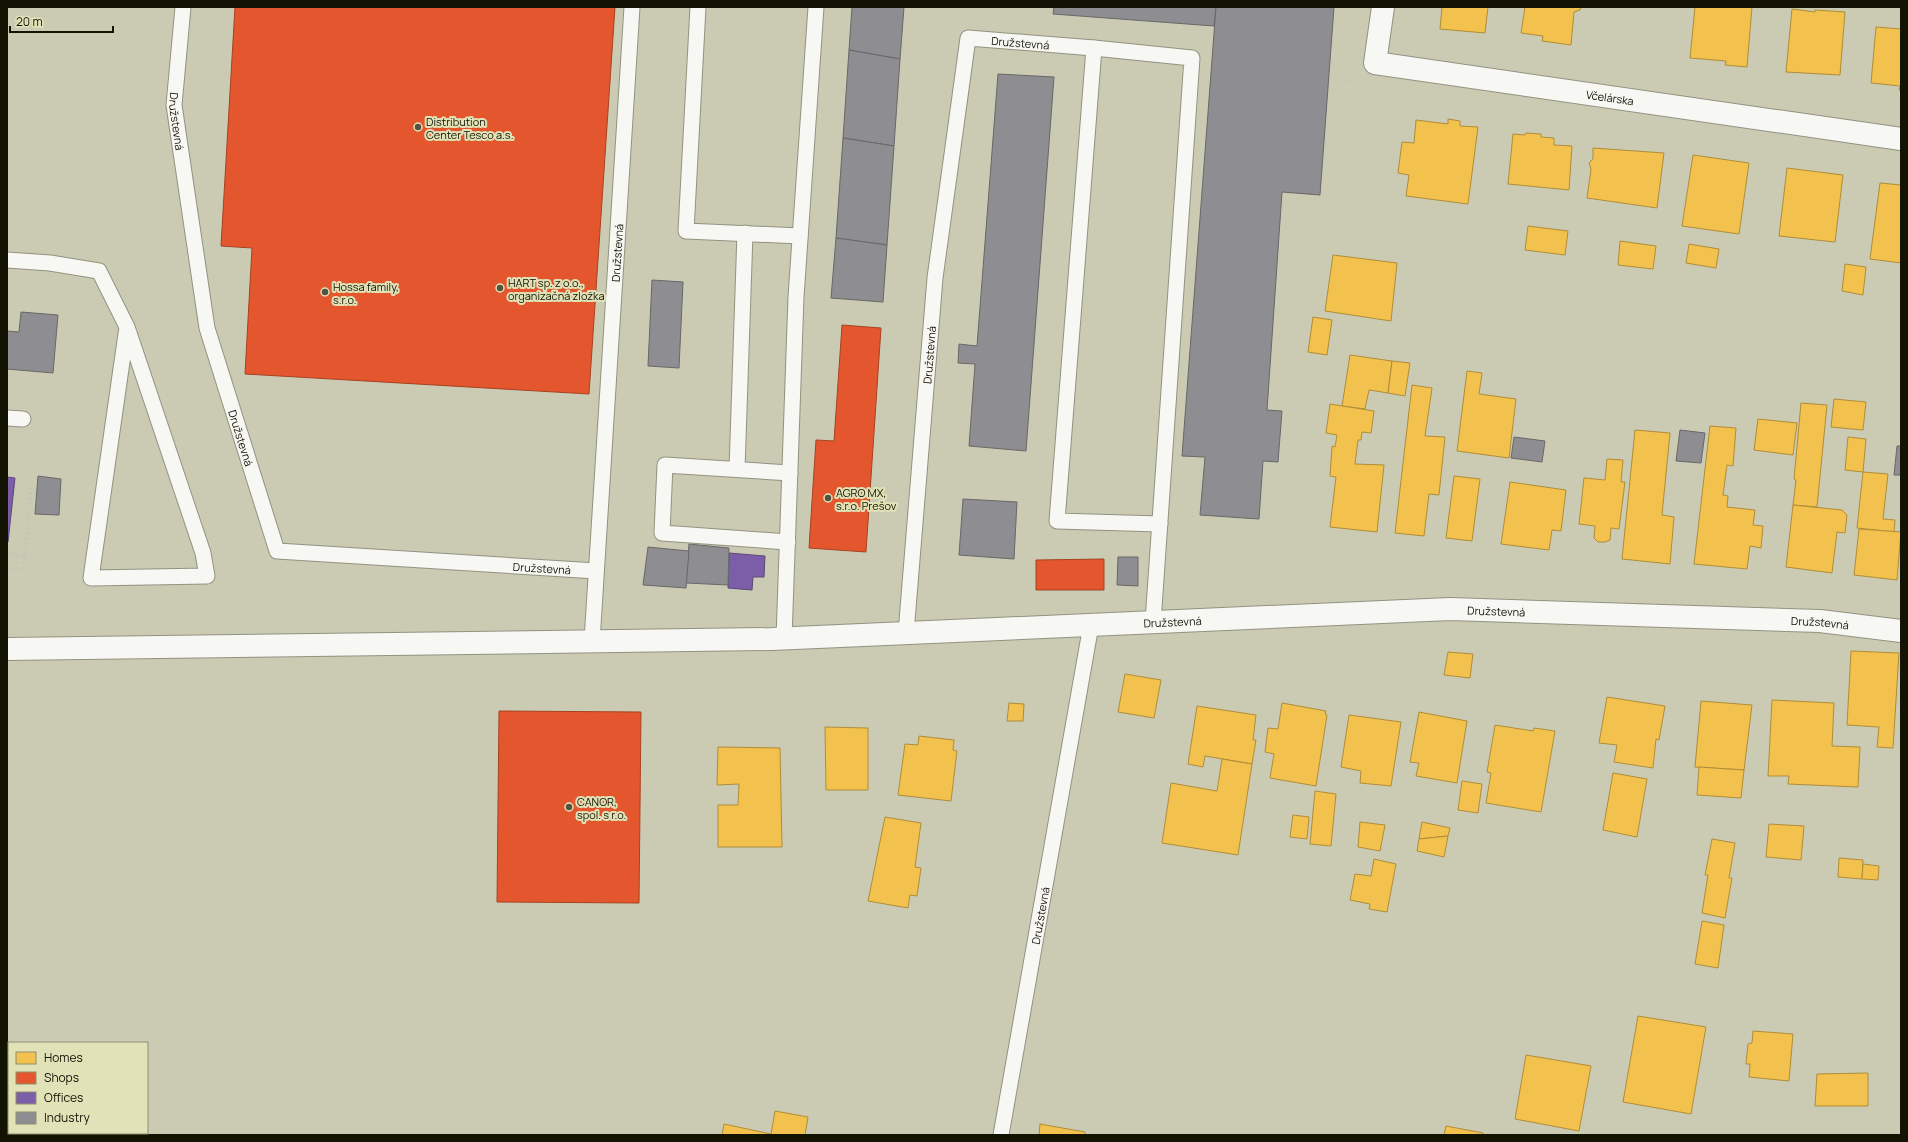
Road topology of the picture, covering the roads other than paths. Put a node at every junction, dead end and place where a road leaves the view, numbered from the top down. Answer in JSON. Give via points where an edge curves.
{"nodes":[{"id":1,"x":183,"y":7,"type":"edge"},
{"id":2,"x":632,"y":7,"type":"edge"},
{"id":3,"x":698,"y":7,"type":"edge"},
{"id":4,"x":816,"y":7,"type":"edge"},
{"id":5,"x":1383,"y":7,"type":"edge"},
{"id":6,"x":1094,"y":48,"type":"junction"},
{"id":7,"x":1901,"y":139,"type":"edge"},
{"id":8,"x":745,"y":233,"type":"junction"},
{"id":9,"x":800,"y":236,"type":"junction"},
{"id":10,"x":7,"y":260,"type":"edge"},
{"id":11,"x":127,"y":327,"type":"junction"},
{"id":12,"x":7,"y":418,"type":"edge"},
{"id":13,"x":23,"y":420,"type":"dead end"},
{"id":14,"x":737,"y":470,"type":"junction"},
{"id":15,"x":790,"y":473,"type":"junction"},
{"id":16,"x":1160,"y":524,"type":"junction"},
{"id":17,"x":788,"y":542,"type":"junction"},
{"id":18,"x":596,"y":571,"type":"junction"},
{"id":19,"x":1153,"y":622,"type":"junction"},
{"id":20,"x":1091,"y":625,"type":"junction"},
{"id":21,"x":1901,"y":631,"type":"edge"},
{"id":22,"x":906,"y":633,"type":"junction"},
{"id":23,"x":784,"y":638,"type":"junction"},
{"id":24,"x":592,"y":641,"type":"junction"},
{"id":25,"x":7,"y":648,"type":"edge"},
{"id":26,"x":1001,"y":1135,"type":"edge"}],
"edges":[{"from":1,"to":18,"type":"lane","name":"Družstevná","via":[[174,105],[207,328],[277,551]]},
{"from":2,"to":18,"type":"lane","name":"Družstevná"},
{"from":3,"to":8,"type":"lane","via":[[686,231]]},
{"from":4,"to":9,"type":"lane"},
{"from":5,"to":7,"type":"street","name":"Včelárska","via":[[1375,62]]},
{"from":6,"to":16,"type":"lane","via":[[1192,58]]},
{"from":6,"to":16,"type":"lane","via":[[1057,521]]},
{"from":6,"to":22,"type":"lane","name":"Družstevná","via":[[968,38],[935,278]]},
{"from":8,"to":9,"type":"lane"},
{"from":8,"to":14,"type":"lane"},
{"from":9,"to":15,"type":"lane"},
{"from":10,"to":11,"type":"lane","via":[[50,263],[99,271]]},
{"from":11,"to":11,"type":"lane","via":[[203,553],[207,576],[91,578]]},
{"from":12,"to":13,"type":"lane"},
{"from":14,"to":15,"type":"lane"},
{"from":14,"to":17,"type":"lane","via":[[665,465],[662,533]]},
{"from":15,"to":17,"type":"lane"},
{"from":16,"to":19,"type":"lane"},
{"from":17,"to":23,"type":"lane"},
{"from":18,"to":24,"type":"lane","name":"Družstevná"},
{"from":19,"to":20,"type":"street","name":"Družstevná"},
{"from":19,"to":21,"type":"street","name":"Družstevná","via":[[1450,609],[1820,621]]},
{"from":20,"to":22,"type":"street","name":"Družstevná"},
{"from":20,"to":26,"type":"lane","name":"Družstevná"},
{"from":22,"to":23,"type":"street","name":"Družstevná"},
{"from":23,"to":24,"type":"street","name":"Družstevná"},
{"from":24,"to":25,"type":"street","name":"Družstevná"}]}
